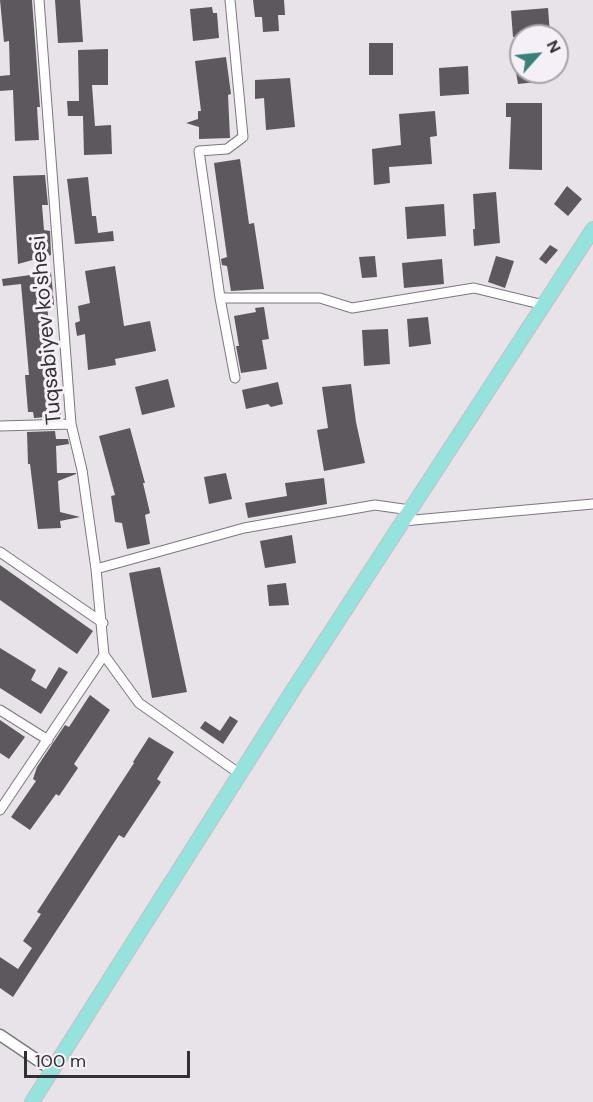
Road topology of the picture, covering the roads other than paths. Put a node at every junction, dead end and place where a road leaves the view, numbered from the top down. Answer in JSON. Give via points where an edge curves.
{"nodes":[{"id":1,"x":39,"y":0,"type":"edge"},
{"id":2,"x":230,"y":0,"type":"edge"},
{"id":3,"x":593,"y":229,"type":"edge"},
{"id":4,"x":220,"y":298,"type":"junction"},
{"id":5,"x":544,"y":305,"type":"junction"},
{"id":6,"x":235,"y":378,"type":"dead end"},
{"id":7,"x":71,"y":424,"type":"junction"},
{"id":8,"x":0,"y":426,"type":"edge"},
{"id":9,"x":593,"y":504,"type":"edge"},
{"id":10,"x":407,"y":515,"type":"junction"},
{"id":11,"x":0,"y":552,"type":"edge"},
{"id":12,"x":96,"y":568,"type":"junction"},
{"id":13,"x":102,"y":623,"type":"junction"},
{"id":14,"x":104,"y":655,"type":"junction"},
{"id":15,"x":0,"y":710,"type":"edge"},
{"id":16,"x":48,"y":740,"type":"junction"},
{"id":17,"x":240,"y":774,"type":"junction"},
{"id":18,"x":0,"y":810,"type":"edge"},
{"id":19,"x":0,"y":1035,"type":"edge"},
{"id":20,"x":52,"y":1070,"type":"junction"},
{"id":21,"x":32,"y":1102,"type":"edge"}],
"edges":[{"from":1,"to":7,"type":"street","name":"Tuqsabiyev ko'shesi"},
{"from":2,"to":4,"type":"street","via":[[243,137],[227,149],[200,151]]},
{"from":3,"to":5,"type":"main road"},
{"from":4,"to":5,"type":"street","via":[[320,298],[352,308],[474,288]]},
{"from":4,"to":6,"type":"street"},
{"from":5,"to":10,"type":"main road"},
{"from":7,"to":8,"type":"street"},
{"from":7,"to":12,"type":"street","name":"Tuqsabiyev ko'shesi"},
{"from":9,"to":10,"type":"street"},
{"from":10,"to":12,"type":"street","via":[[375,505],[244,528]]},
{"from":10,"to":17,"type":"main road"},
{"from":11,"to":13,"type":"street"},
{"from":12,"to":13,"type":"street","name":"Tuqsabiyev ko'shesi"},
{"from":13,"to":14,"type":"street","name":"Tuqsabiyev ko'shesi"},
{"from":14,"to":16,"type":"street"},
{"from":14,"to":17,"type":"street","via":[[140,703]]},
{"from":15,"to":16,"type":"street"},
{"from":16,"to":18,"type":"street"},
{"from":17,"to":20,"type":"main road"},
{"from":19,"to":20,"type":"street"},
{"from":20,"to":21,"type":"main road"}]}
